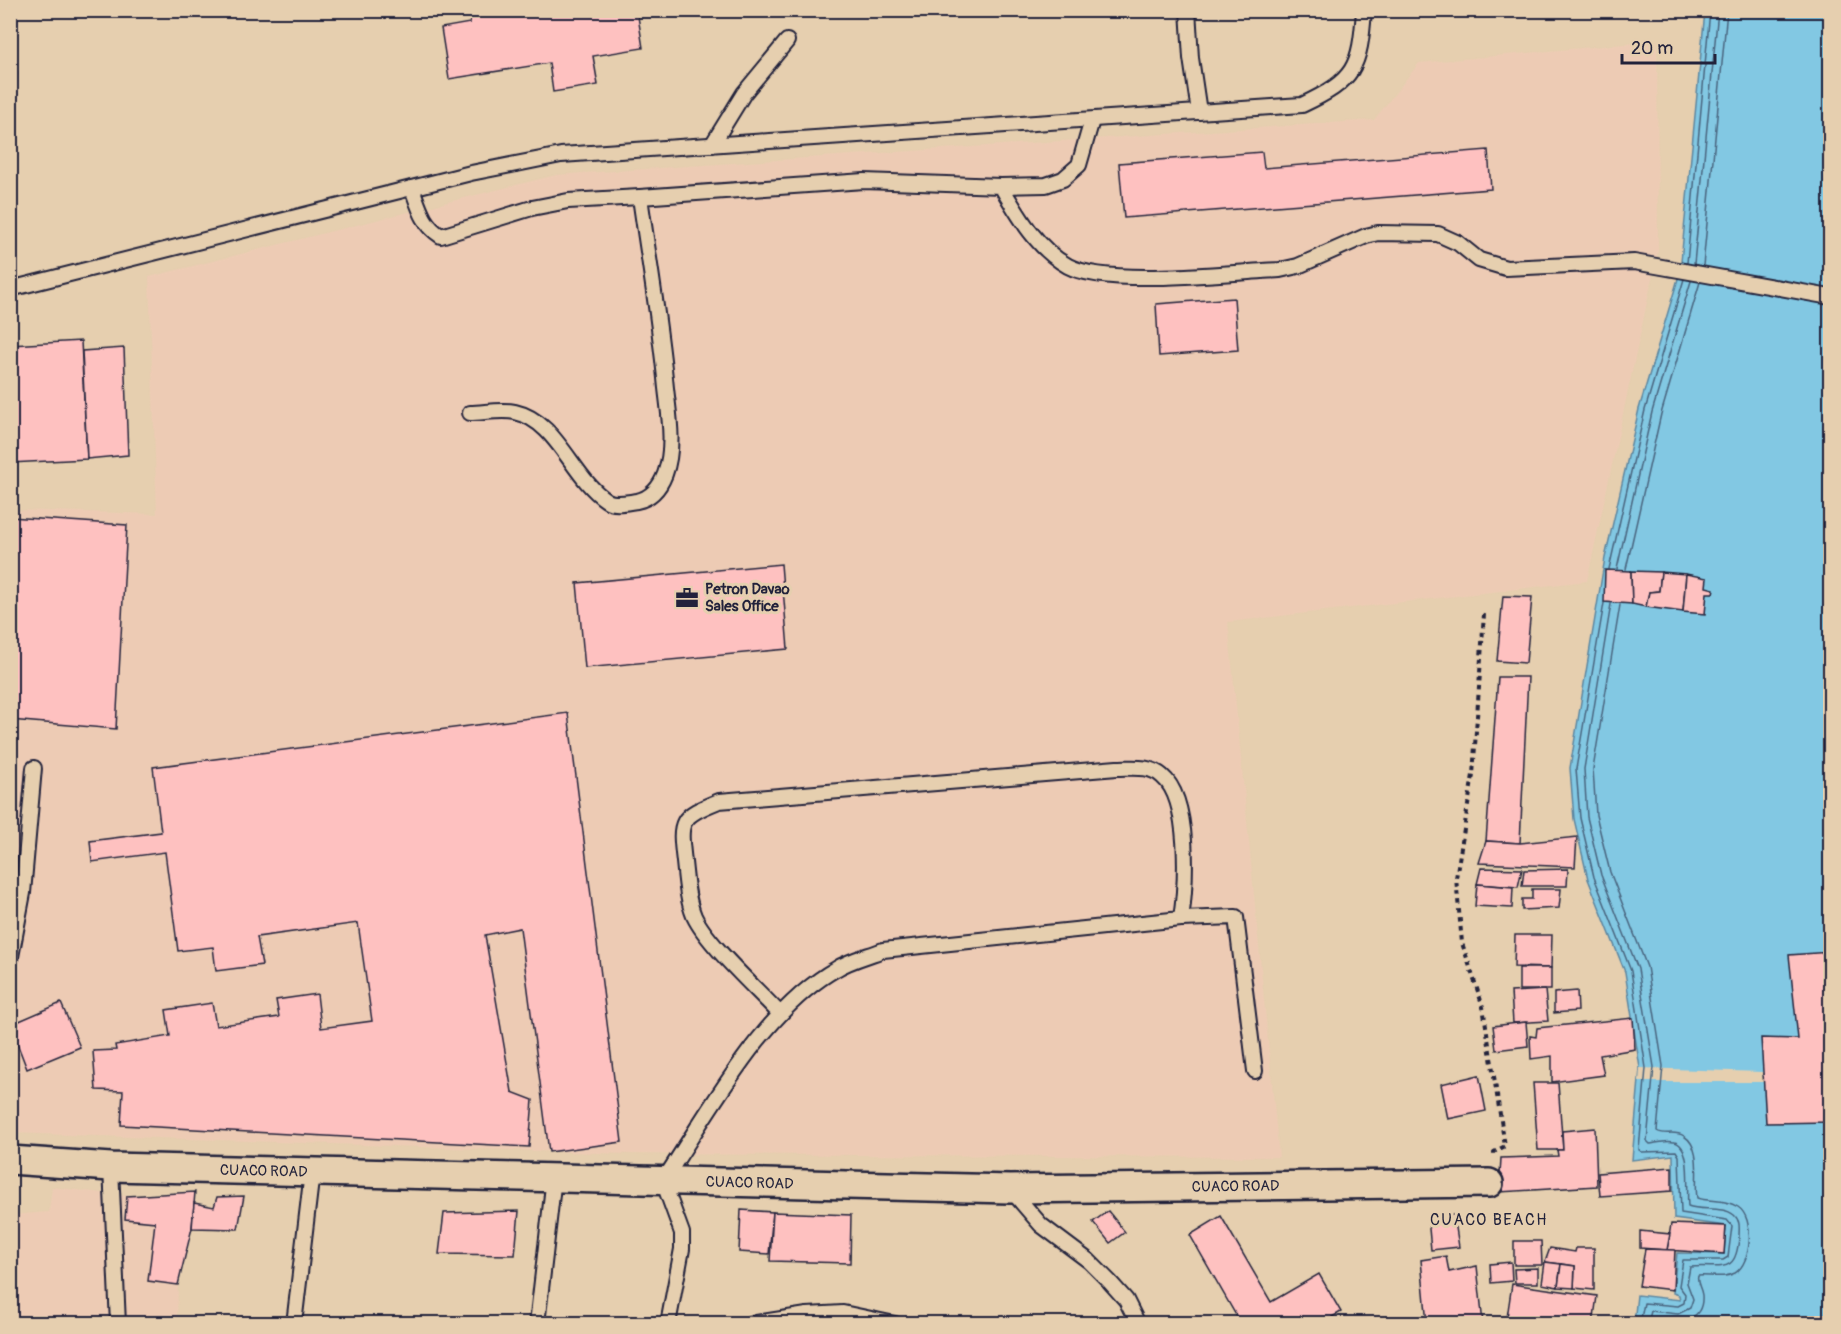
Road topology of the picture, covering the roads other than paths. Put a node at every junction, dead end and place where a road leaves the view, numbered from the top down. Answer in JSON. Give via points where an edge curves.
{"nodes":[{"id":1,"x":1188,"y":10,"type":"edge"},
{"id":2,"x":1364,"y":10,"type":"edge"},
{"id":3,"x":787,"y":41,"type":"dead end"},
{"id":4,"x":1199,"y":112,"type":"junction"},
{"id":5,"x":1092,"y":120,"type":"junction"},
{"id":6,"x":712,"y":145,"type":"junction"},
{"id":7,"x":1001,"y":186,"type":"junction"},
{"id":8,"x":412,"y":188,"type":"junction"},
{"id":9,"x":640,"y":197,"type":"junction"},
{"id":10,"x":10,"y":289,"type":"edge"},
{"id":11,"x":1830,"y":297,"type":"edge"},
{"id":12,"x":470,"y":413,"type":"dead end"},
{"id":13,"x":34,"y":768,"type":"dead end"},
{"id":14,"x":1180,"y":920,"type":"junction"},
{"id":15,"x":10,"y":962,"type":"edge"},
{"id":16,"x":779,"y":1013,"type":"junction"},
{"id":17,"x":1255,"y":1071,"type":"dead end"},
{"id":18,"x":10,"y":1160,"type":"edge"},
{"id":19,"x":111,"y":1167,"type":"junction"},
{"id":20,"x":312,"y":1172,"type":"junction"},
{"id":21,"x":554,"y":1177,"type":"junction"},
{"id":22,"x":663,"y":1181,"type":"junction"},
{"id":23,"x":1489,"y":1183,"type":"road end"},
{"id":24,"x":1010,"y":1188,"type":"junction"},
{"id":25,"x":117,"y":1323,"type":"edge"},
{"id":26,"x":294,"y":1323,"type":"edge"},
{"id":27,"x":537,"y":1323,"type":"edge"},
{"id":28,"x":668,"y":1323,"type":"edge"},
{"id":29,"x":750,"y":1323,"type":"edge"},
{"id":30,"x":895,"y":1323,"type":"edge"},
{"id":31,"x":1138,"y":1323,"type":"edge"}],
"edges":[{"from":1,"to":4,"type":"lane"},
{"from":2,"to":4,"type":"lane","via":[[1357,61],[1347,78],[1332,91],[1302,105]]},
{"from":3,"to":6,"type":"lane","via":[[744,93]]},
{"from":4,"to":5,"type":"lane"},
{"from":5,"to":6,"type":"lane"},
{"from":5,"to":7,"type":"lane","via":[[1079,165],[1072,173],[1046,185]]},
{"from":6,"to":8,"type":"lane","via":[[561,155]]},
{"from":7,"to":9,"type":"lane","via":[[864,182]]},
{"from":7,"to":11,"type":"lane","via":[[1042,246],[1067,265],[1089,274],[1120,277],[1281,270],[1366,236],[1411,233],[1438,234],[1458,243],[1479,260],[1506,268],[1634,262]]},
{"from":8,"to":9,"type":"lane","via":[[430,230],[441,236],[541,206]]},
{"from":8,"to":10,"type":"lane"},
{"from":9,"to":12,"type":"lane","via":[[671,435],[665,473],[656,491],[641,500],[607,501],[535,421],[515,412]]},
{"from":13,"to":15,"type":"lane","via":[[23,892]]},
{"from":14,"to":16,"type":"lane","via":[[883,950],[837,968]]},
{"from":14,"to":16,"type":"lane","via":[[1187,868],[1178,804],[1171,785],[1161,774],[1146,768],[719,801],[688,814],[680,832],[689,899],[695,917],[710,938]]},
{"from":14,"to":17,"type":"lane","via":[[1236,917]]},
{"from":16,"to":22,"type":"lane"},
{"from":18,"to":19,"type":"street","name":"CUACO ROAD"},
{"from":19,"to":20,"type":"street","name":"CUACO ROAD"},
{"from":19,"to":25,"type":"lane"},
{"from":20,"to":21,"type":"street","name":"CUACO ROAD"},
{"from":20,"to":26,"type":"lane"},
{"from":21,"to":22,"type":"street","name":"CUACO ROAD"},
{"from":21,"to":27,"type":"lane"},
{"from":22,"to":24,"type":"street","name":"CUACO ROAD"},
{"from":22,"to":28,"type":"lane","via":[[682,1233]]},
{"from":23,"to":24,"type":"street","name":"CUACO ROAD"},
{"from":24,"to":31,"type":"lane","via":[[1041,1226],[1109,1281],[1126,1300]]},
{"from":29,"to":30,"type":"lane","via":[[843,1313]]}]}
